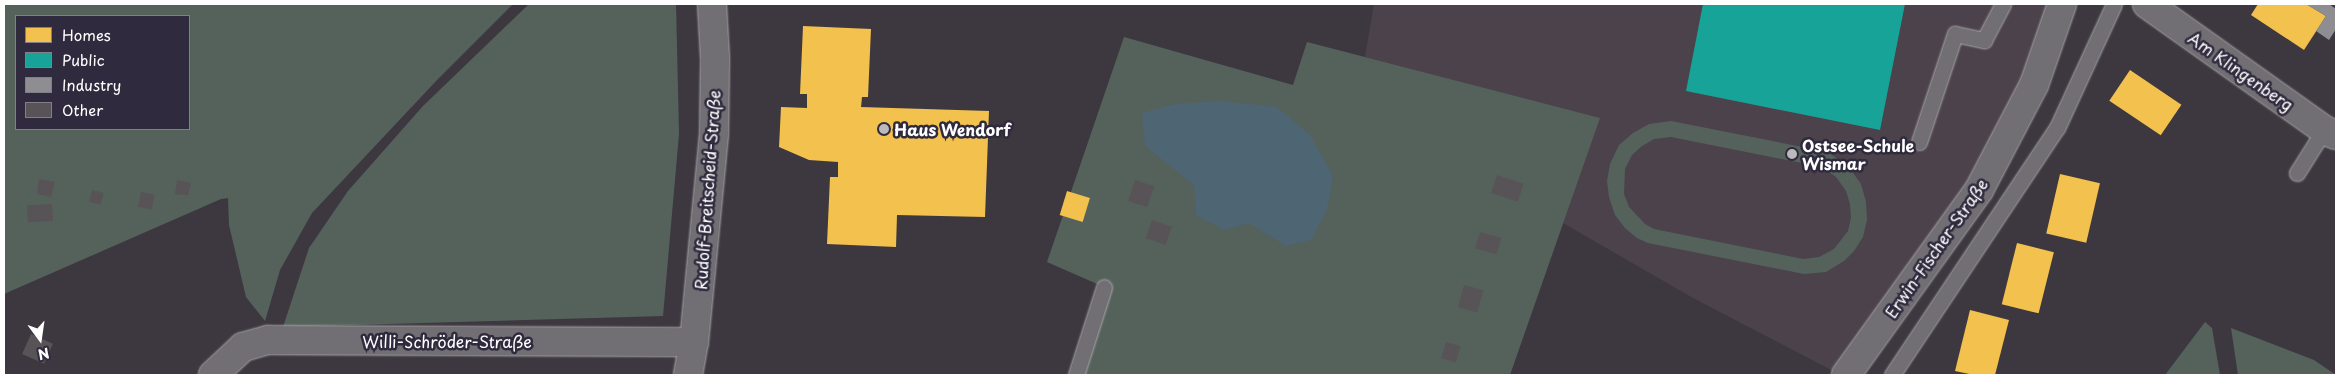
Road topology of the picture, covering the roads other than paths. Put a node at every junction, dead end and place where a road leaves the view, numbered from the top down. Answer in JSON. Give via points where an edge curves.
{"nodes":[{"id":1,"x":712,"y":4,"type":"edge"},
{"id":2,"x":2003,"y":4,"type":"edge"},
{"id":3,"x":2062,"y":4,"type":"edge"},
{"id":4,"x":2114,"y":4,"type":"edge"},
{"id":5,"x":2147,"y":4,"type":"edge"},
{"id":6,"x":2330,"y":133,"type":"edge"},
{"id":7,"x":1919,"y":142,"type":"dead end"},
{"id":8,"x":2297,"y":173,"type":"dead end"},
{"id":9,"x":1104,"y":286,"type":"dead end"},
{"id":10,"x":694,"y":342,"type":"junction"},
{"id":11,"x":213,"y":375,"type":"edge"},
{"id":12,"x":688,"y":375,"type":"edge"},
{"id":13,"x":1076,"y":375,"type":"edge"},
{"id":14,"x":1846,"y":375,"type":"edge"},
{"id":15,"x":1892,"y":375,"type":"edge"}],
"edges":[{"from":1,"to":10,"type":"street","name":"Rudolf-Breitscheid-Straße","via":[[714,134]]},
{"from":2,"to":7,"type":"lane","via":[[1984,40],[1955,34]]},
{"from":3,"to":14,"type":"street","name":"Erwin-Fischer-Straße","via":[[2034,85],[1979,190]]},
{"from":4,"to":15,"type":"lane","via":[[2057,128]]},
{"from":5,"to":6,"type":"street","name":"Am Klingenberg"},
{"from":6,"to":8,"type":"lane"},
{"from":9,"to":13,"type":"lane"},
{"from":10,"to":11,"type":"street","name":"Willi-Schröder-Straße","via":[[268,340],[243,347]]},
{"from":10,"to":12,"type":"street","name":"Rudolf-Breitscheid-Straße"}]}
